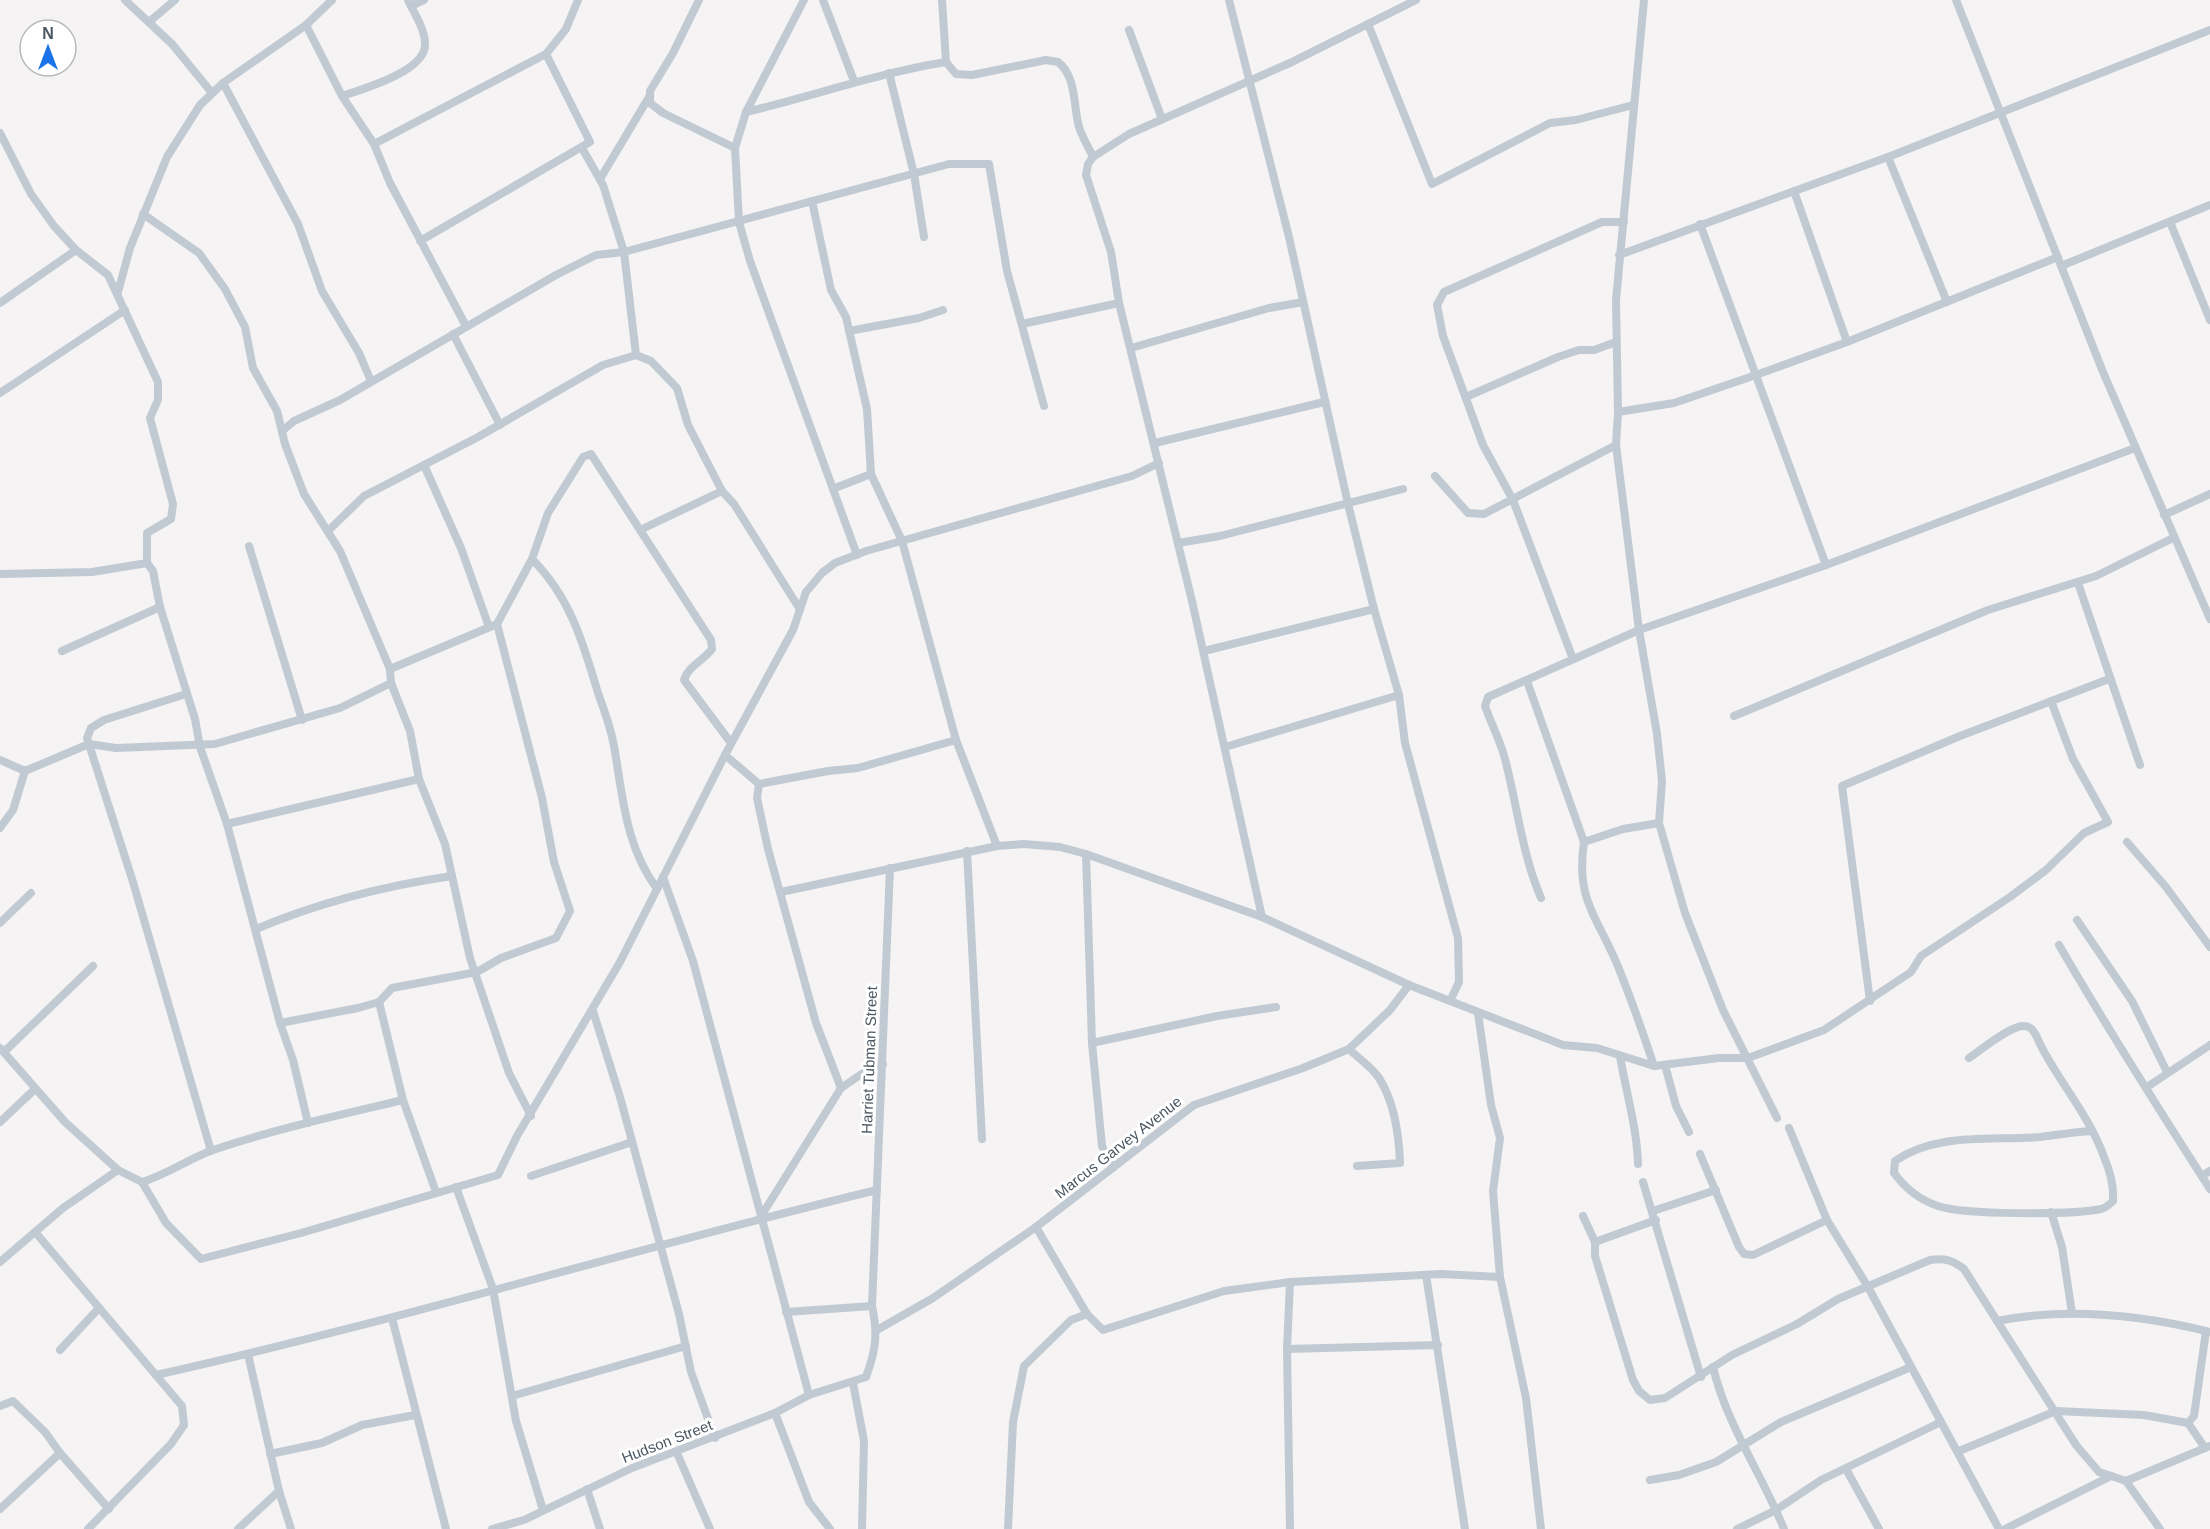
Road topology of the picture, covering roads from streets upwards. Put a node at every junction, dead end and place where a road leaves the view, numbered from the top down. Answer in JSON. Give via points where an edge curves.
{"nodes":[{"id":1,"x":125,"y":0,"type":"edge"},
{"id":2,"x":175,"y":0,"type":"edge"},
{"id":3,"x":332,"y":0,"type":"edge"},
{"id":4,"x":424,"y":0,"type":"edge"},
{"id":5,"x":578,"y":0,"type":"edge"},
{"id":6,"x":699,"y":0,"type":"edge"},
{"id":7,"x":804,"y":0,"type":"edge"},
{"id":8,"x":823,"y":0,"type":"edge"},
{"id":9,"x":942,"y":0,"type":"edge"},
{"id":10,"x":1229,"y":0,"type":"edge"},
{"id":11,"x":1416,"y":0,"type":"edge"},
{"id":12,"x":1644,"y":0,"type":"edge"},
{"id":13,"x":1956,"y":0,"type":"edge"},
{"id":14,"x":410,"y":3,"type":"edge"},
{"id":15,"x":149,"y":22,"type":"junction"},
{"id":16,"x":1368,"y":24,"type":"junction"},
{"id":17,"x":306,"y":25,"type":"junction"},
{"id":18,"x":1129,"y":30,"type":"dead end"},
{"id":19,"x":2210,"y":30,"type":"edge"},
{"id":20,"x":546,"y":54,"type":"junction"},
{"id":21,"x":946,"y":62,"type":"junction"},
{"id":22,"x":889,"y":73,"type":"junction"},
{"id":23,"x":1251,"y":79,"type":"junction"},
{"id":24,"x":854,"y":81,"type":"junction"},
{"id":25,"x":223,"y":83,"type":"junction"},
{"id":26,"x":212,"y":93,"type":"junction"},
{"id":27,"x":342,"y":96,"type":"junction"},
{"id":28,"x":649,"y":97,"type":"junction"},
{"id":29,"x":1633,"y":105,"type":"junction"},
{"id":30,"x":746,"y":112,"type":"junction"},
{"id":31,"x":2001,"y":113,"type":"junction"},
{"id":32,"x":1162,"y":119,"type":"junction"},
{"id":33,"x":0,"y":133,"type":"edge"},
{"id":34,"x":374,"y":144,"type":"junction"},
{"id":35,"x":582,"y":148,"type":"junction"},
{"id":36,"x":735,"y":148,"type":"junction"},
{"id":37,"x":1093,"y":157,"type":"junction"},
{"id":38,"x":1888,"y":157,"type":"junction"},
{"id":39,"x":914,"y":174,"type":"junction"},
{"id":40,"x":600,"y":179,"type":"junction"},
{"id":41,"x":1794,"y":191,"type":"junction"},
{"id":42,"x":812,"y":201,"type":"junction"},
{"id":43,"x":2210,"y":205,"type":"edge"},
{"id":44,"x":143,"y":214,"type":"junction"},
{"id":45,"x":739,"y":222,"type":"junction"},
{"id":46,"x":1624,"y":222,"type":"junction"},
{"id":47,"x":2170,"y":222,"type":"junction"},
{"id":48,"x":1700,"y":224,"type":"junction"},
{"id":49,"x":924,"y":237,"type":"dead end"},
{"id":50,"x":420,"y":241,"type":"junction"},
{"id":51,"x":76,"y":250,"type":"junction"},
{"id":52,"x":624,"y":252,"type":"junction"},
{"id":53,"x":1619,"y":255,"type":"junction"},
{"id":54,"x":2060,"y":262,"type":"junction"},
{"id":55,"x":118,"y":292,"type":"junction"},
{"id":56,"x":1303,"y":302,"type":"junction"},
{"id":57,"x":1947,"y":302,"type":"junction"},
{"id":58,"x":0,"y":303,"type":"edge"},
{"id":59,"x":1119,"y":303,"type":"junction"},
{"id":60,"x":125,"y":310,"type":"junction"},
{"id":61,"x":943,"y":310,"type":"dead end"},
{"id":62,"x":2210,"y":320,"type":"edge"},
{"id":63,"x":1022,"y":324,"type":"junction"},
{"id":64,"x":466,"y":326,"type":"junction"},
{"id":65,"x":849,"y":332,"type":"junction"},
{"id":66,"x":453,"y":334,"type":"junction"},
{"id":67,"x":1616,"y":342,"type":"junction"},
{"id":68,"x":1847,"y":342,"type":"junction"},
{"id":69,"x":1131,"y":348,"type":"junction"},
{"id":70,"x":636,"y":355,"type":"junction"},
{"id":71,"x":1756,"y":375,"type":"junction"},
{"id":72,"x":371,"y":381,"type":"junction"},
{"id":73,"x":0,"y":393,"type":"edge"},
{"id":74,"x":1466,"y":397,"type":"junction"},
{"id":75,"x":1324,"y":402,"type":"junction"},
{"id":76,"x":1044,"y":406,"type":"dead end"},
{"id":77,"x":1618,"y":412,"type":"junction"},
{"id":78,"x":500,"y":425,"type":"junction"},
{"id":79,"x":282,"y":431,"type":"junction"},
{"id":80,"x":1155,"y":443,"type":"junction"},
{"id":81,"x":1616,"y":445,"type":"junction"},
{"id":82,"x":2135,"y":448,"type":"junction"},
{"id":83,"x":1159,"y":463,"type":"junction"},
{"id":84,"x":424,"y":465,"type":"junction"},
{"id":85,"x":871,"y":474,"type":"junction"},
{"id":86,"x":1435,"y":476,"type":"dead end"},
{"id":87,"x":835,"y":488,"type":"junction"},
{"id":88,"x":1403,"y":489,"type":"dead end"},
{"id":89,"x":722,"y":491,"type":"junction"},
{"id":90,"x":2210,"y":494,"type":"edge"},
{"id":91,"x":1513,"y":500,"type":"junction"},
{"id":92,"x":1348,"y":504,"type":"junction"},
{"id":93,"x":2164,"y":515,"type":"junction"},
{"id":94,"x":640,"y":530,"type":"junction"},
{"id":95,"x":328,"y":531,"type":"junction"},
{"id":96,"x":2173,"y":538,"type":"junction"},
{"id":97,"x":902,"y":541,"type":"junction"},
{"id":98,"x":1178,"y":543,"type":"junction"},
{"id":99,"x":249,"y":546,"type":"dead end"},
{"id":100,"x":857,"y":555,"type":"junction"},
{"id":101,"x":532,"y":559,"type":"junction"},
{"id":102,"x":147,"y":563,"type":"junction"},
{"id":103,"x":1826,"y":566,"type":"junction"},
{"id":104,"x":0,"y":574,"type":"edge"},
{"id":105,"x":2078,"y":583,"type":"junction"},
{"id":106,"x":160,"y":607,"type":"junction"},
{"id":107,"x":799,"y":608,"type":"junction"},
{"id":108,"x":1374,"y":609,"type":"junction"},
{"id":109,"x":2210,"y":618,"type":"edge"},
{"id":110,"x":493,"y":626,"type":"junction"},
{"id":111,"x":1639,"y":630,"type":"junction"},
{"id":112,"x":62,"y":651,"type":"dead end"},
{"id":113,"x":1204,"y":651,"type":"junction"},
{"id":114,"x":1573,"y":659,"type":"junction"},
{"id":115,"x":390,"y":669,"type":"junction"},
{"id":116,"x":2109,"y":679,"type":"junction"},
{"id":117,"x":1527,"y":681,"type":"junction"},
{"id":118,"x":391,"y":683,"type":"junction"},
{"id":119,"x":186,"y":694,"type":"junction"},
{"id":120,"x":1400,"y":695,"type":"junction"},
{"id":121,"x":2051,"y":701,"type":"junction"},
{"id":122,"x":1734,"y":716,"type":"dead end"},
{"id":123,"x":302,"y":720,"type":"junction"},
{"id":124,"x":956,"y":740,"type":"junction"},
{"id":125,"x":731,"y":743,"type":"junction"},
{"id":126,"x":89,"y":744,"type":"junction"},
{"id":127,"x":200,"y":747,"type":"junction"},
{"id":128,"x":1225,"y":747,"type":"junction"},
{"id":129,"x":725,"y":755,"type":"junction"},
{"id":130,"x":0,"y":760,"type":"edge"},
{"id":131,"x":2140,"y":765,"type":"dead end"},
{"id":132,"x":26,"y":771,"type":"junction"},
{"id":133,"x":419,"y":779,"type":"junction"},
{"id":134,"x":759,"y":784,"type":"junction"},
{"id":135,"x":1659,"y":823,"type":"junction"},
{"id":136,"x":227,"y":824,"type":"junction"},
{"id":137,"x":0,"y":828,"type":"edge"},
{"id":138,"x":1584,"y":842,"type":"junction"},
{"id":139,"x":2127,"y":842,"type":"dead end"},
{"id":140,"x":998,"y":846,"type":"junction"},
{"id":141,"x":967,"y":851,"type":"junction"},
{"id":142,"x":1086,"y":854,"type":"junction"},
{"id":143,"x":891,"y":868,"type":"junction"},
{"id":144,"x":452,"y":876,"type":"junction"},
{"id":145,"x":663,"y":877,"type":"junction"},
{"id":146,"x":657,"y":889,"type":"junction"},
{"id":147,"x":781,"y":892,"type":"junction"},
{"id":148,"x":31,"y":893,"type":"dead end"},
{"id":149,"x":1541,"y":898,"type":"dead end"},
{"id":150,"x":1262,"y":917,"type":"junction"},
{"id":151,"x":2077,"y":920,"type":"dead end"},
{"id":152,"x":0,"y":923,"type":"edge"},
{"id":153,"x":256,"y":929,"type":"junction"},
{"id":154,"x":2059,"y":945,"type":"dead end"},
{"id":155,"x":2210,"y":947,"type":"edge"},
{"id":156,"x":93,"y":966,"type":"dead end"},
{"id":157,"x":477,"y":972,"type":"junction"},
{"id":158,"x":1409,"y":984,"type":"junction"},
{"id":159,"x":1451,"y":999,"type":"junction"},
{"id":160,"x":1870,"y":1001,"type":"junction"},
{"id":161,"x":379,"y":1002,"type":"junction"},
{"id":162,"x":1276,"y":1007,"type":"dead end"},
{"id":163,"x":592,"y":1011,"type":"junction"},
{"id":164,"x":1478,"y":1013,"type":"junction"},
{"id":165,"x":280,"y":1023,"type":"junction"},
{"id":166,"x":1092,"y":1043,"type":"junction"},
{"id":167,"x":2210,"y":1045,"type":"edge"},
{"id":168,"x":1349,"y":1049,"type":"junction"},
{"id":169,"x":2,"y":1050,"type":"edge"},
{"id":170,"x":1620,"y":1056,"type":"junction"},
{"id":171,"x":1970,"y":1058,"type":"dead end"},
{"id":172,"x":1748,"y":1059,"type":"junction"},
{"id":173,"x":883,"y":1064,"type":"junction"},
{"id":174,"x":1665,"y":1065,"type":"junction"},
{"id":175,"x":1654,"y":1066,"type":"junction"},
{"id":176,"x":2167,"y":1072,"type":"junction"},
{"id":177,"x":2147,"y":1087,"type":"junction"},
{"id":178,"x":841,"y":1088,"type":"junction"},
{"id":179,"x":35,"y":1089,"type":"junction"},
{"id":180,"x":403,"y":1100,"type":"junction"},
{"id":181,"x":531,"y":1116,"type":"junction"},
{"id":182,"x":1777,"y":1118,"type":"dead end"},
{"id":183,"x":0,"y":1122,"type":"edge"},
{"id":184,"x":308,"y":1123,"type":"junction"},
{"id":185,"x":1789,"y":1128,"type":"dead end"},
{"id":186,"x":2091,"y":1131,"type":"junction"},
{"id":187,"x":1689,"y":1132,"type":"dead end"},
{"id":188,"x":982,"y":1139,"type":"dead end"},
{"id":189,"x":632,"y":1142,"type":"junction"},
{"id":190,"x":211,"y":1151,"type":"junction"},
{"id":191,"x":1700,"y":1154,"type":"dead end"},
{"id":192,"x":1638,"y":1164,"type":"dead end"},
{"id":193,"x":1357,"y":1166,"type":"dead end"},
{"id":194,"x":1113,"y":1168,"type":"junction"},
{"id":195,"x":118,"y":1170,"type":"junction"},
{"id":196,"x":2210,"y":1171,"type":"edge"},
{"id":197,"x":531,"y":1176,"type":"dead end"},
{"id":198,"x":2202,"y":1176,"type":"junction"},
{"id":199,"x":142,"y":1182,"type":"junction"},
{"id":200,"x":1643,"y":1182,"type":"dead end"},
{"id":201,"x":456,"y":1187,"type":"junction"},
{"id":202,"x":2210,"y":1189,"type":"edge"},
{"id":203,"x":877,"y":1190,"type":"junction"},
{"id":204,"x":1716,"y":1190,"type":"junction"},
{"id":205,"x":436,"y":1192,"type":"junction"},
{"id":206,"x":1653,"y":1211,"type":"junction"},
{"id":207,"x":2051,"y":1212,"type":"junction"},
{"id":208,"x":1583,"y":1216,"type":"dead end"},
{"id":209,"x":760,"y":1218,"type":"junction"},
{"id":210,"x":1656,"y":1220,"type":"junction"},
{"id":211,"x":1827,"y":1220,"type":"junction"},
{"id":212,"x":1036,"y":1227,"type":"junction"},
{"id":213,"x":36,"y":1233,"type":"junction"},
{"id":214,"x":1595,"y":1242,"type":"junction"},
{"id":215,"x":661,"y":1246,"type":"junction"},
{"id":216,"x":0,"y":1262,"type":"edge"},
{"id":217,"x":1426,"y":1275,"type":"junction"},
{"id":218,"x":1500,"y":1277,"type":"junction"},
{"id":219,"x":1290,"y":1282,"type":"junction"},
{"id":220,"x":1868,"y":1287,"type":"junction"},
{"id":221,"x":493,"y":1289,"type":"junction"},
{"id":222,"x":872,"y":1306,"type":"junction"},
{"id":223,"x":99,"y":1308,"type":"junction"},
{"id":224,"x":786,"y":1312,"type":"junction"},
{"id":225,"x":2072,"y":1313,"type":"junction"},
{"id":226,"x":1087,"y":1314,"type":"junction"},
{"id":227,"x":392,"y":1318,"type":"junction"},
{"id":228,"x":1997,"y":1321,"type":"junction"},
{"id":229,"x":877,"y":1330,"type":"junction"},
{"id":230,"x":2208,"y":1332,"type":"edge"},
{"id":231,"x":1438,"y":1345,"type":"junction"},
{"id":232,"x":686,"y":1346,"type":"junction"},
{"id":233,"x":1287,"y":1349,"type":"junction"},
{"id":234,"x":60,"y":1350,"type":"dead end"},
{"id":235,"x":248,"y":1354,"type":"junction"},
{"id":236,"x":1713,"y":1367,"type":"junction"},
{"id":237,"x":1911,"y":1367,"type":"junction"},
{"id":238,"x":156,"y":1375,"type":"junction"},
{"id":239,"x":1701,"y":1377,"type":"junction"},
{"id":240,"x":853,"y":1383,"type":"junction"},
{"id":241,"x":809,"y":1395,"type":"junction"},
{"id":242,"x":512,"y":1396,"type":"junction"},
{"id":243,"x":0,"y":1406,"type":"edge"},
{"id":244,"x":2056,"y":1412,"type":"junction"},
{"id":245,"x":776,"y":1413,"type":"junction"},
{"id":246,"x":416,"y":1415,"type":"junction"},
{"id":247,"x":1941,"y":1422,"type":"junction"},
{"id":248,"x":2188,"y":1423,"type":"junction"},
{"id":249,"x":715,"y":1438,"type":"junction"},
{"id":250,"x":1743,"y":1446,"type":"junction"},
{"id":251,"x":2208,"y":1447,"type":"edge"},
{"id":252,"x":1959,"y":1451,"type":"junction"},
{"id":253,"x":60,"y":1453,"type":"junction"},
{"id":254,"x":677,"y":1453,"type":"junction"},
{"id":255,"x":270,"y":1454,"type":"junction"},
{"id":256,"x":1846,"y":1469,"type":"junction"},
{"id":257,"x":2111,"y":1476,"type":"junction"},
{"id":258,"x":1650,"y":1480,"type":"dead end"},
{"id":259,"x":2126,"y":1481,"type":"junction"},
{"id":260,"x":587,"y":1489,"type":"junction"},
{"id":261,"x":279,"y":1491,"type":"junction"},
{"id":262,"x":0,"y":1509,"type":"edge"},
{"id":263,"x":109,"y":1509,"type":"junction"},
{"id":264,"x":543,"y":1510,"type":"junction"},
{"id":265,"x":1776,"y":1510,"type":"junction"},
{"id":266,"x":88,"y":1529,"type":"edge"},
{"id":267,"x":238,"y":1529,"type":"edge"},
{"id":268,"x":291,"y":1529,"type":"edge"},
{"id":269,"x":446,"y":1529,"type":"edge"},
{"id":270,"x":492,"y":1529,"type":"edge"},
{"id":271,"x":600,"y":1529,"type":"edge"},
{"id":272,"x":710,"y":1529,"type":"edge"},
{"id":273,"x":830,"y":1529,"type":"edge"},
{"id":274,"x":862,"y":1529,"type":"edge"},
{"id":275,"x":1008,"y":1529,"type":"edge"},
{"id":276,"x":1290,"y":1529,"type":"edge"},
{"id":277,"x":1464,"y":1529,"type":"edge"},
{"id":278,"x":1541,"y":1529,"type":"edge"},
{"id":279,"x":1737,"y":1529,"type":"edge"},
{"id":280,"x":1784,"y":1529,"type":"edge"},
{"id":281,"x":1879,"y":1529,"type":"edge"},
{"id":282,"x":1999,"y":1529,"type":"edge"},
{"id":283,"x":2005,"y":1529,"type":"edge"},
{"id":284,"x":2160,"y":1529,"type":"edge"}],
"edges":[{"from":1,"to":15,"type":"street"},
{"from":2,"to":15,"type":"street"},
{"from":3,"to":17,"type":"street"},
{"from":4,"to":14,"type":"street"},
{"from":5,"to":20,"type":"street","via":[[566,29]]},
{"from":6,"to":28,"type":"street"},
{"from":7,"to":30,"type":"street"},
{"from":8,"to":24,"type":"street"},
{"from":9,"to":21,"type":"street"},
{"from":10,"to":23,"type":"street"},
{"from":11,"to":16,"type":"street"},
{"from":12,"to":29,"type":"street"},
{"from":13,"to":31,"type":"street"},
{"from":14,"to":27,"type":"street","via":[[425,42],[419,61],[388,79]]},
{"from":15,"to":26,"type":"street","via":[[177,49]]},
{"from":16,"to":23,"type":"street"},
{"from":16,"to":29,"type":"street","via":[[1432,184],[1550,123]]},
{"from":17,"to":25,"type":"street"},
{"from":17,"to":27,"type":"street"},
{"from":18,"to":32,"type":"street"},
{"from":19,"to":31,"type":"street"},
{"from":20,"to":34,"type":"street"},
{"from":20,"to":35,"type":"street","via":[[590,139]]},
{"from":21,"to":22,"type":"street"},
{"from":21,"to":37,"type":"street","via":[[956,74],[966,75],[1046,60],[1058,62],[1067,72],[1079,128]]},
{"from":22,"to":24,"type":"street"},
{"from":22,"to":39,"type":"street"},
{"from":23,"to":32,"type":"street"},
{"from":23,"to":56,"type":"street"},
{"from":24,"to":30,"type":"street"},
{"from":25,"to":26,"type":"street"},
{"from":25,"to":72,"type":"street","via":[[298,224],[322,291]]},
{"from":26,"to":44,"type":"street","via":[[182,130]]},
{"from":27,"to":34,"type":"street"},
{"from":28,"to":36,"type":"street","via":[[650,104],[663,113]]},
{"from":28,"to":40,"type":"street"},
{"from":29,"to":46,"type":"street"},
{"from":30,"to":36,"type":"street"},
{"from":31,"to":38,"type":"street"},
{"from":31,"to":54,"type":"street"},
{"from":32,"to":37,"type":"street"},
{"from":33,"to":51,"type":"street","via":[[31,194]]},
{"from":34,"to":50,"type":"street"},
{"from":35,"to":40,"type":"street"},
{"from":35,"to":50,"type":"street"},
{"from":36,"to":45,"type":"street"},
{"from":37,"to":59,"type":"street","via":[[1088,164],[1087,184],[1111,252]]},
{"from":38,"to":41,"type":"street"},
{"from":38,"to":57,"type":"street"},
{"from":39,"to":42,"type":"street"},
{"from":39,"to":49,"type":"street"},
{"from":39,"to":63,"type":"street","via":[[949,164],[989,164],[1007,271]]},
{"from":40,"to":52,"type":"street"},
{"from":41,"to":48,"type":"street"},
{"from":41,"to":68,"type":"street"},
{"from":42,"to":45,"type":"street"},
{"from":42,"to":65,"type":"street","via":[[831,290],[846,317]]},
{"from":43,"to":47,"type":"street"},
{"from":44,"to":55,"type":"street"},
{"from":44,"to":79,"type":"street","via":[[199,253],[225,289],[245,327],[253,368],[277,411]]},
{"from":45,"to":52,"type":"street"},
{"from":45,"to":87,"type":"street"},
{"from":46,"to":53,"type":"street"},
{"from":46,"to":74,"type":"street","via":[[1602,222],[1444,292],[1437,305],[1438,317]]},
{"from":47,"to":54,"type":"street"},
{"from":47,"to":62,"type":"street"},
{"from":48,"to":53,"type":"street"},
{"from":48,"to":71,"type":"street"},
{"from":50,"to":64,"type":"street"},
{"from":51,"to":55,"type":"street","via":[[108,275]]},
{"from":51,"to":58,"type":"street"},
{"from":52,"to":64,"type":"street","via":[[596,255]]},
{"from":52,"to":70,"type":"street"},
{"from":53,"to":67,"type":"street"},
{"from":54,"to":57,"type":"street"},
{"from":54,"to":82,"type":"street"},
{"from":55,"to":60,"type":"street"},
{"from":56,"to":69,"type":"street"},
{"from":56,"to":75,"type":"street"},
{"from":57,"to":68,"type":"street"},
{"from":59,"to":63,"type":"street"},
{"from":59,"to":69,"type":"street"},
{"from":60,"to":73,"type":"street"},
{"from":60,"to":102,"type":"street","via":[[158,382],[158,400],[150,418],[173,504],[171,519],[147,533]]},
{"from":61,"to":65,"type":"street"},
{"from":63,"to":76,"type":"street"},
{"from":64,"to":66,"type":"street"},
{"from":65,"to":85,"type":"street","via":[[867,410]]},
{"from":66,"to":72,"type":"street"},
{"from":66,"to":78,"type":"street"},
{"from":67,"to":74,"type":"street","via":[[1594,351],[1558,357]]},
{"from":67,"to":77,"type":"street"},
{"from":68,"to":71,"type":"street"},
{"from":69,"to":80,"type":"street"},
{"from":70,"to":78,"type":"street","via":[[603,365]]},
{"from":70,"to":89,"type":"street","via":[[651,361],[677,388],[688,425]]},
{"from":71,"to":77,"type":"street","via":[[1674,403]]},
{"from":71,"to":103,"type":"street"},
{"from":72,"to":79,"type":"street"},
{"from":74,"to":91,"type":"street","via":[[1483,445]]},
{"from":75,"to":80,"type":"street"},
{"from":75,"to":92,"type":"street"},
{"from":77,"to":81,"type":"street"},
{"from":78,"to":84,"type":"street"},
{"from":79,"to":95,"type":"street","via":[[304,494]]},
{"from":80,"to":83,"type":"street"},
{"from":81,"to":91,"type":"street"},
{"from":81,"to":111,"type":"street"},
{"from":82,"to":93,"type":"street"},
{"from":82,"to":103,"type":"street"},
{"from":83,"to":97,"type":"street","via":[[1132,476]]},
{"from":83,"to":98,"type":"street"},
{"from":84,"to":95,"type":"street","via":[[364,496]]},
{"from":84,"to":110,"type":"street"},
{"from":85,"to":87,"type":"street"},
{"from":85,"to":97,"type":"street"},
{"from":86,"to":91,"type":"street","via":[[1468,513],[1484,514]]},
{"from":87,"to":100,"type":"street"},
{"from":88,"to":92,"type":"street"},
{"from":89,"to":94,"type":"street"},
{"from":89,"to":107,"type":"street"},
{"from":90,"to":93,"type":"street"},
{"from":91,"to":114,"type":"street"},
{"from":92,"to":98,"type":"street"},
{"from":92,"to":108,"type":"street"},
{"from":93,"to":96,"type":"street"},
{"from":94,"to":101,"type":"street","via":[[591,454],[583,457],[548,513]]},
{"from":94,"to":125,"type":"street","via":[[711,640],[712,649],[686,671],[684,680]]},
{"from":95,"to":115,"type":"street","via":[[354,579]]},
{"from":96,"to":105,"type":"street"},
{"from":96,"to":109,"type":"street"},
{"from":97,"to":100,"type":"street"},
{"from":97,"to":124,"type":"street"},
{"from":98,"to":113,"type":"street"},
{"from":99,"to":123,"type":"street"},
{"from":100,"to":107,"type":"street","via":[[822,573]]},
{"from":101,"to":110,"type":"street"},
{"from":101,"to":146,"type":"street","via":[[550,577],[577,623],[614,743],[629,830],[639,863]]},
{"from":102,"to":104,"type":"street","via":[[92,572]]},
{"from":102,"to":106,"type":"street","via":[[153,571]]},
{"from":103,"to":111,"type":"street"},
{"from":105,"to":116,"type":"street"},
{"from":105,"to":122,"type":"street","via":[[1988,610]]},
{"from":106,"to":112,"type":"street"},
{"from":106,"to":119,"type":"street"},
{"from":107,"to":125,"type":"street","via":[[788,639]]},
{"from":108,"to":113,"type":"street"},
{"from":108,"to":120,"type":"street"},
{"from":110,"to":115,"type":"street"},
{"from":110,"to":157,"type":"street","via":[[570,912],[556,938],[501,958]]},
{"from":111,"to":114,"type":"street"},
{"from":111,"to":135,"type":"street","via":[[1662,781]]},
{"from":113,"to":128,"type":"street"},
{"from":114,"to":117,"type":"street"},
{"from":115,"to":118,"type":"street"},
{"from":116,"to":121,"type":"street"},
{"from":116,"to":131,"type":"street"},
{"from":117,"to":138,"type":"street"},
{"from":117,"to":149,"type":"street","via":[[1488,697],[1485,706],[1507,766],[1519,831]]},
{"from":118,"to":123,"type":"street","via":[[340,708]]},
{"from":118,"to":133,"type":"street","via":[[410,732]]},
{"from":119,"to":126,"type":"street","via":[[104,720],[91,728]]},
{"from":119,"to":127,"type":"street"},
{"from":120,"to":128,"type":"street"},
{"from":120,"to":159,"type":"street","via":[[1405,743],[1458,938],[1459,982]]},
{"from":121,"to":160,"type":"street","via":[[2073,759],[2108,822],[2084,833],[2046,870],[1921,956],[1911,972]]},
{"from":121,"to":160,"type":"street","via":[[1842,786]]},
{"from":123,"to":127,"type":"street"},
{"from":124,"to":134,"type":"street","via":[[858,768]]},
{"from":124,"to":140,"type":"street"},
{"from":125,"to":129,"type":"street"},
{"from":126,"to":127,"type":"street","via":[[116,748]]},
{"from":126,"to":132,"type":"street"},
{"from":126,"to":190,"type":"street"},
{"from":127,"to":136,"type":"street"},
{"from":128,"to":150,"type":"street"},
{"from":129,"to":134,"type":"street"},
{"from":129,"to":145,"type":"street"},
{"from":130,"to":132,"type":"street"},
{"from":132,"to":137,"type":"street","via":[[13,810]]},
{"from":133,"to":136,"type":"street"},
{"from":133,"to":144,"type":"street","via":[[445,844]]},
{"from":134,"to":147,"type":"street","via":[[757,798]]},
{"from":135,"to":138,"type":"street","via":[[1623,829]]},
{"from":135,"to":172,"type":"street","via":[[1685,913],[1723,1010]]},
{"from":136,"to":153,"type":"street"},
{"from":138,"to":175,"type":"street","via":[[1584,896],[1618,966]]},
{"from":139,"to":155,"type":"street","via":[[2166,886]]},
{"from":140,"to":141,"type":"street"},
{"from":140,"to":142,"type":"street","via":[[1060,847]]},
{"from":141,"to":143,"type":"street"},
{"from":141,"to":188,"type":"street"},
{"from":142,"to":150,"type":"street"},
{"from":142,"to":166,"type":"street"},
{"from":143,"to":147,"type":"street"},
{"from":143,"to":173,"type":"street","name":"Harriet Tubman Street"},
{"from":144,"to":153,"type":"street","via":[[318,905]]},
{"from":144,"to":157,"type":"street","via":[[470,958]]},
{"from":145,"to":146,"type":"street"},
{"from":145,"to":209,"type":"street","via":[[693,961]]},
{"from":146,"to":163,"type":"street"},
{"from":147,"to":178,"type":"street","via":[[816,1023]]},
{"from":148,"to":152,"type":"street"},
{"from":150,"to":158,"type":"street"},
{"from":151,"to":176,"type":"street","via":[[2132,1001]]},
{"from":153,"to":165,"type":"street"},
{"from":154,"to":177,"type":"street","via":[[2112,1037]]},
{"from":156,"to":169,"type":"street"},
{"from":157,"to":161,"type":"street","via":[[392,988]]},
{"from":157,"to":181,"type":"street","via":[[509,1073]]},
{"from":158,"to":159,"type":"street"},
{"from":158,"to":168,"type":"street","name":"Marcus Garvey Avenue","via":[[1390,1010]]},
{"from":159,"to":164,"type":"street"},
{"from":160,"to":172,"type":"street","via":[[1824,1030]]},
{"from":161,"to":165,"type":"street"},
{"from":161,"to":180,"type":"street"},
{"from":162,"to":166,"type":"street"},
{"from":163,"to":181,"type":"street"},
{"from":163,"to":189,"type":"street"},
{"from":164,"to":170,"type":"street","via":[[1563,1045],[1597,1048]]},
{"from":164,"to":218,"type":"street","via":[[1491,1105],[1500,1138],[1493,1191]]},
{"from":165,"to":184,"type":"street"},
{"from":166,"to":194,"type":"street","via":[[1102,1146]]},
{"from":167,"to":176,"type":"street"},
{"from":168,"to":193,"type":"street","via":[[1378,1077],[1400,1137],[1400,1163]]},
{"from":168,"to":194,"type":"street","name":"Marcus Garvey Avenue","via":[[1194,1105]]},
{"from":169,"to":179,"type":"street"},
{"from":170,"to":175,"type":"street"},
{"from":170,"to":192,"type":"street","via":[[1637,1139]]},
{"from":171,"to":186,"type":"street","via":[[2015,1028],[2032,1029]]},
{"from":172,"to":174,"type":"street"},
{"from":172,"to":182,"type":"street"},
{"from":173,"to":178,"type":"street"},
{"from":173,"to":203,"type":"street","name":"Harriet Tubman Street"},
{"from":174,"to":175,"type":"street"},
{"from":174,"to":187,"type":"street","via":[[1676,1106]]},
{"from":176,"to":177,"type":"street"},
{"from":177,"to":198,"type":"street"},
{"from":178,"to":209,"type":"street"},
{"from":179,"to":183,"type":"street"},
{"from":179,"to":195,"type":"street"},
{"from":180,"to":184,"type":"street"},
{"from":180,"to":205,"type":"street"},
{"from":181,"to":201,"type":"street","via":[[498,1175]]},
{"from":184,"to":190,"type":"street"},
{"from":185,"to":211,"type":"street"},
{"from":186,"to":207,"type":"street","via":[[2104,1154],[2113,1201],[2102,1209]]},
{"from":186,"to":207,"type":"street","via":[[1936,1144],[1911,1150],[1895,1161],[1894,1173],[1907,1190],[1938,1206]]},
{"from":189,"to":197,"type":"street"},
{"from":189,"to":215,"type":"street"},
{"from":190,"to":199,"type":"street"},
{"from":191,"to":204,"type":"street"},
{"from":194,"to":212,"type":"street","name":"Marcus Garvey Avenue"},
{"from":195,"to":199,"type":"street"},
{"from":195,"to":213,"type":"street","via":[[63,1208]]},
{"from":196,"to":198,"type":"street"},
{"from":198,"to":202,"type":"street"},
{"from":199,"to":205,"type":"street","via":[[166,1223],[201,1259],[367,1215]]},
{"from":200,"to":206,"type":"street"},
{"from":201,"to":205,"type":"street"},
{"from":201,"to":221,"type":"street"},
{"from":203,"to":209,"type":"street"},
{"from":203,"to":222,"type":"street","name":"Harriet Tubman Street"},
{"from":204,"to":206,"type":"street"},
{"from":204,"to":211,"type":"street","via":[[1744,1254],[1753,1255]]},
{"from":206,"to":210,"type":"street"},
{"from":207,"to":225,"type":"street","via":[[2062,1247]]},
{"from":208,"to":214,"type":"street"},
{"from":209,"to":215,"type":"street"},
{"from":209,"to":224,"type":"street"},
{"from":210,"to":214,"type":"street"},
{"from":210,"to":239,"type":"street"},
{"from":211,"to":220,"type":"street"},
{"from":212,"to":226,"type":"street"},
{"from":212,"to":229,"type":"street","name":"Marcus Garvey Avenue","via":[[933,1298]]},
{"from":213,"to":216,"type":"street"},
{"from":213,"to":223,"type":"street"},
{"from":214,"to":239,"type":"street","via":[[1595,1256],[1639,1391],[1650,1400],[1665,1398]]},
{"from":215,"to":221,"type":"street"},
{"from":215,"to":232,"type":"street"},
{"from":217,"to":218,"type":"street"},
{"from":217,"to":219,"type":"street"},
{"from":217,"to":231,"type":"street"},
{"from":218,"to":278,"type":"street","via":[[1526,1398]]},
{"from":219,"to":226,"type":"street","via":[[1224,1291],[1103,1330]]},
{"from":219,"to":233,"type":"street"},
{"from":220,"to":228,"type":"street","via":[[1930,1260],[1953,1261],[1964,1269]]},
{"from":220,"to":236,"type":"street","via":[[1838,1299]]},
{"from":220,"to":237,"type":"street"},
{"from":221,"to":227,"type":"street"},
{"from":221,"to":242,"type":"street"},
{"from":222,"to":224,"type":"street"},
{"from":222,"to":229,"type":"street","name":"Harriet Tubman Street"},
{"from":223,"to":234,"type":"street"},
{"from":223,"to":238,"type":"street"},
{"from":224,"to":241,"type":"street"},
{"from":225,"to":228,"type":"street"},
{"from":225,"to":230,"type":"street","via":[[2188,1326]]},
{"from":226,"to":275,"type":"street","via":[[1071,1320],[1024,1366],[1013,1422]]},
{"from":227,"to":235,"type":"street"},
{"from":227,"to":246,"type":"street"},
{"from":228,"to":244,"type":"street"},
{"from":229,"to":240,"type":"street","name":"Harriet Tubman Street","via":[[874,1357],[866,1377]]},
{"from":230,"to":248,"type":"street","via":[[2194,1416]]},
{"from":231,"to":233,"type":"street"},
{"from":231,"to":277,"type":"street"},
{"from":232,"to":242,"type":"street"},
{"from":232,"to":249,"type":"street","via":[[691,1372]]},
{"from":233,"to":276,"type":"street"},
{"from":235,"to":238,"type":"street"},
{"from":235,"to":255,"type":"street"},
{"from":236,"to":239,"type":"street"},
{"from":236,"to":250,"type":"street","via":[[1719,1392]]},
{"from":237,"to":247,"type":"street"},
{"from":237,"to":250,"type":"street","via":[[1781,1422]]},
{"from":238,"to":263,"type":"street","via":[[182,1406],[184,1425]]},
{"from":240,"to":241,"type":"street","name":"Hudson Street"},
{"from":240,"to":274,"type":"street","via":[[864,1441]]},
{"from":241,"to":245,"type":"street","name":"Hudson Street"},
{"from":242,"to":264,"type":"street"},
{"from":243,"to":253,"type":"street","via":[[13,1401],[23,1408]]},
{"from":244,"to":248,"type":"street","via":[[2144,1415]]},
{"from":244,"to":252,"type":"street"},
{"from":244,"to":257,"type":"street","via":[[2099,1472]]},
{"from":245,"to":249,"type":"street","name":"Hudson Street"},
{"from":245,"to":273,"type":"street","via":[[809,1502]]},
{"from":246,"to":255,"type":"street","via":[[362,1425],[322,1443]]},
{"from":246,"to":269,"type":"street"},
{"from":247,"to":252,"type":"street"},
{"from":247,"to":256,"type":"street"},
{"from":248,"to":251,"type":"street"},
{"from":249,"to":254,"type":"street","name":"Hudson Street"},
{"from":250,"to":258,"type":"street","via":[[1716,1462]]},
{"from":250,"to":265,"type":"street"},
{"from":251,"to":259,"type":"street"},
{"from":252,"to":282,"type":"street"},
{"from":253,"to":262,"type":"street"},
{"from":253,"to":263,"type":"street"},
{"from":254,"to":260,"type":"street","name":"Hudson Street"},
{"from":254,"to":272,"type":"street"},
{"from":255,"to":261,"type":"street"},
{"from":256,"to":265,"type":"street","via":[[1821,1480]]},
{"from":256,"to":281,"type":"street"},
{"from":257,"to":259,"type":"street"},
{"from":257,"to":283,"type":"street"},
{"from":259,"to":284,"type":"street"},
{"from":260,"to":264,"type":"street","name":"Hudson Street"},
{"from":260,"to":271,"type":"street"},
{"from":261,"to":267,"type":"street"},
{"from":261,"to":268,"type":"street"},
{"from":263,"to":266,"type":"street"},
{"from":264,"to":270,"type":"street","name":"Hudson Street"},
{"from":265,"to":279,"type":"street"},
{"from":265,"to":280,"type":"street"}]}
